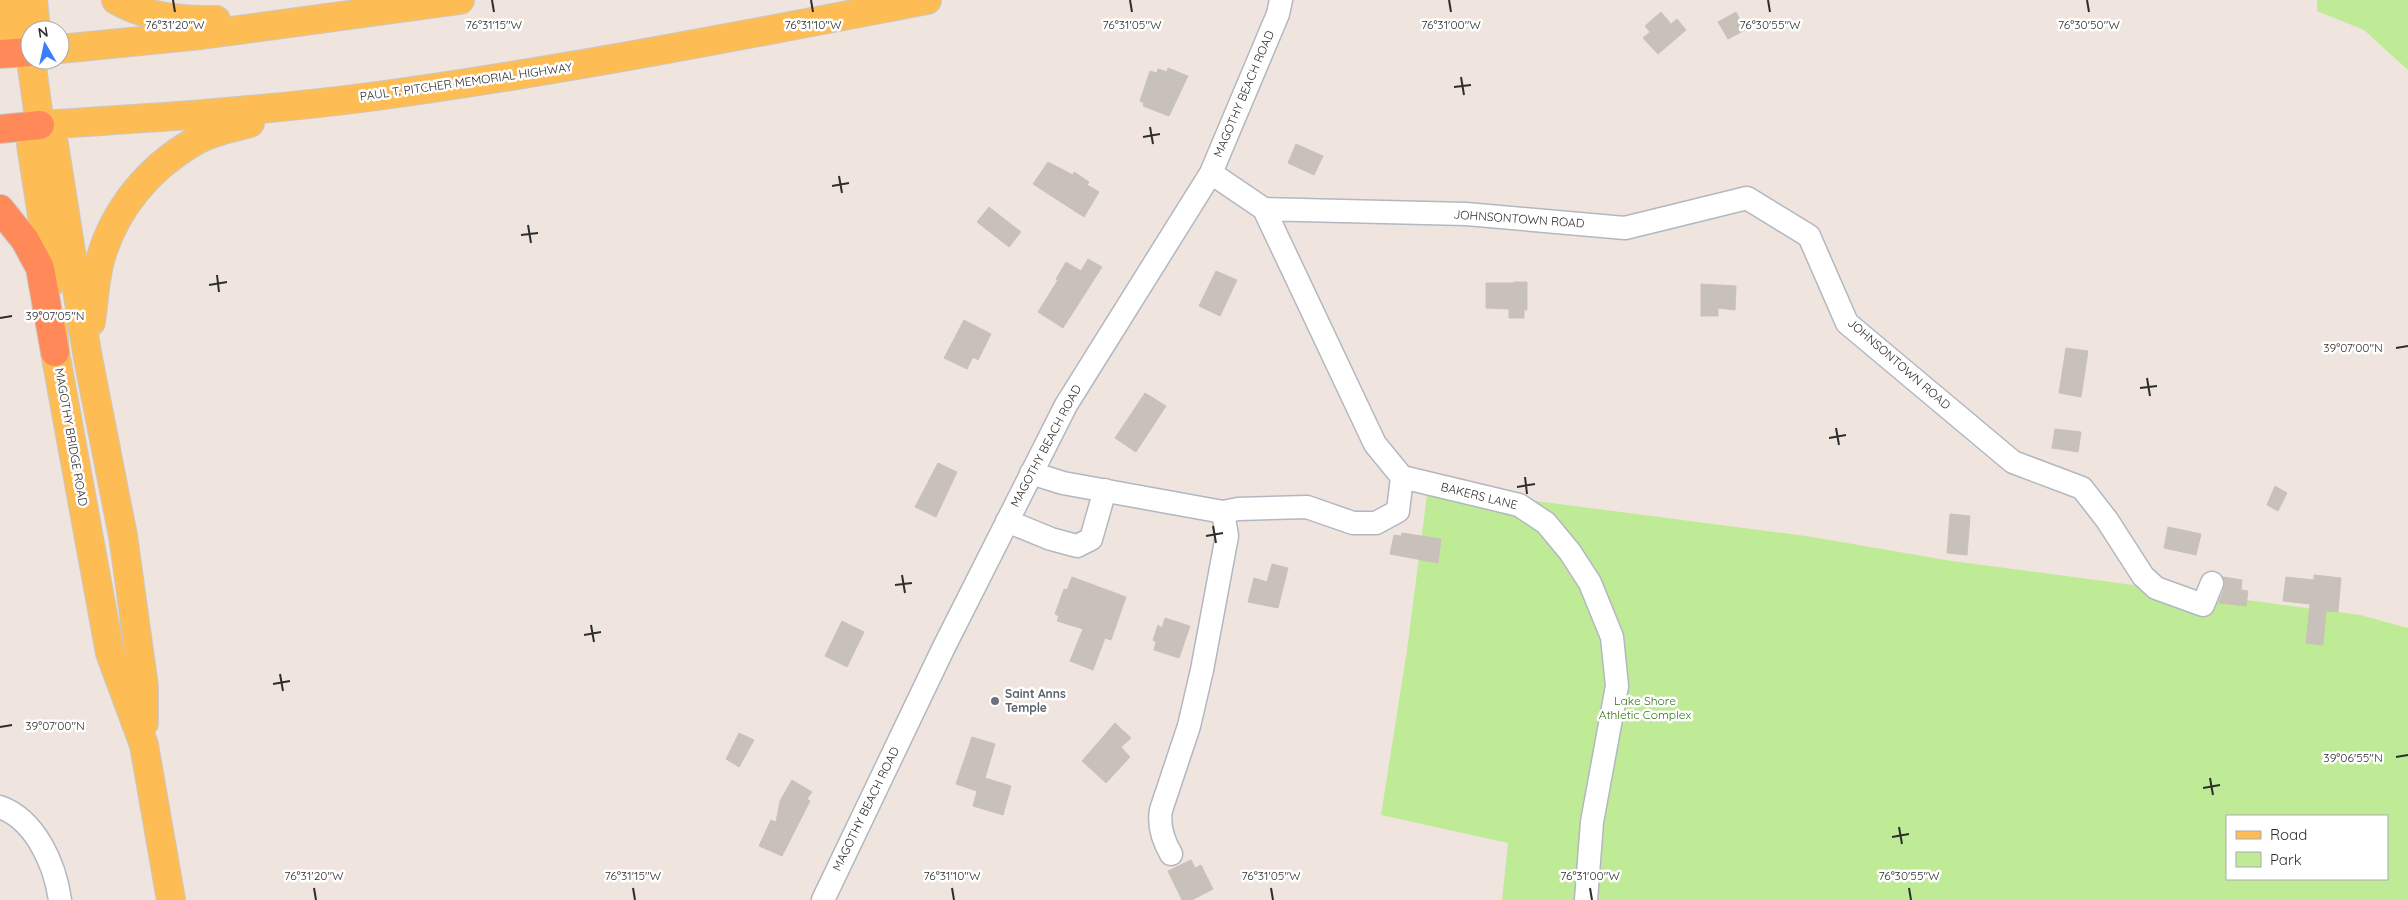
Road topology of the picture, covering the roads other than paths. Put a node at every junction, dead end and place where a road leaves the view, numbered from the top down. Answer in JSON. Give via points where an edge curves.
{"nodes":[{"id":1,"x":6,"y":0,"type":"edge"},
{"id":2,"x":33,"y":0,"type":"edge"},
{"id":3,"x":116,"y":0,"type":"edge"},
{"id":4,"x":460,"y":0,"type":"edge"},
{"id":5,"x":927,"y":0,"type":"edge"},
{"id":6,"x":1281,"y":0,"type":"edge"},
{"id":7,"x":350,"y":16,"type":"junction"},
{"id":8,"x":35,"y":20,"type":"edge"},
{"id":9,"x":20,"y":41,"type":"edge"},
{"id":10,"x":70,"y":48,"type":"edge"},
{"id":11,"x":20,"y":53,"type":"edge"},
{"id":12,"x":0,"y":54,"type":"edge"},
{"id":13,"x":32,"y":70,"type":"edge"},
{"id":14,"x":375,"y":96,"type":"junction"},
{"id":15,"x":40,"y":125,"type":"junction"},
{"id":16,"x":0,"y":128,"type":"edge"},
{"id":17,"x":1211,"y":174,"type":"junction"},
{"id":18,"x":0,"y":209,"type":"edge"},
{"id":19,"x":1264,"y":209,"type":"junction"},
{"id":20,"x":55,"y":352,"type":"junction"},
{"id":21,"x":87,"y":353,"type":"junction"},
{"id":22,"x":1031,"y":473,"type":"junction"},
{"id":23,"x":1402,"y":477,"type":"junction"},
{"id":24,"x":1104,"y":490,"type":"junction"},
{"id":25,"x":1223,"y":512,"type":"junction"},
{"id":26,"x":1007,"y":521,"type":"junction"},
{"id":27,"x":2212,"y":583,"type":"dead end"},
{"id":28,"x":144,"y":745,"type":"junction"},
{"id":29,"x":0,"y":807,"type":"edge"},
{"id":30,"x":1171,"y":854,"type":"dead end"},
{"id":31,"x":60,"y":900,"type":"edge"},
{"id":32,"x":171,"y":900,"type":"edge"},
{"id":33,"x":823,"y":900,"type":"edge"},
{"id":34,"x":1586,"y":900,"type":"edge"}],
"edges":[{"from":1,"to":9,"type":"main road","via":[[11,31]]},
{"from":2,"to":8,"type":"main road"},
{"from":3,"to":7,"type":"main road","via":[[131,9],[205,20]]},
{"from":4,"to":7,"type":"main road"},
{"from":5,"to":14,"type":"main road","name":"PAUL T. PITCHER MEMORIAL HIGHWAY","via":[[662,51]]},
{"from":6,"to":17,"type":"street","name":"MAGOTHY BEACH ROAD"},
{"from":7,"to":10,"type":"main road","via":[[201,36]]},
{"from":11,"to":12,"type":"highway"},
{"from":13,"to":15,"type":"main road","name":"MAGOTHY BRIDGE ROAD"},
{"from":14,"to":15,"type":"main road","name":"PAUL T. PITCHER MEMORIAL HIGHWAY","via":[[210,115]]},
{"from":14,"to":21,"type":"main road","via":[[230,128],[193,142],[162,164],[133,192],[111,229],[100,258]]},
{"from":15,"to":16,"type":"highway","name":"PAUL T. PITCHER MEMORIAL HIGHWAY"},
{"from":15,"to":20,"type":"main road","name":"MAGOTHY BRIDGE ROAD","via":[[32,145],[44,228]]},
{"from":15,"to":21,"type":"main road","name":"MAGOTHY BRIDGE ROAD","via":[[54,144]]},
{"from":17,"to":19,"type":"street"},
{"from":17,"to":22,"type":"street","name":"MAGOTHY BEACH ROAD","via":[[1066,405]]},
{"from":18,"to":20,"type":"highway","via":[[25,240],[40,268]]},
{"from":19,"to":23,"type":"street","via":[[1375,444]]},
{"from":19,"to":27,"type":"street","name":"JOHNSONTOWN ROAD","via":[[1466,214],[1625,228],[1747,198],[1809,236],[1847,322],[2013,462],[2082,488],[2143,576],[2156,588],[2203,605]]},
{"from":20,"to":28,"type":"main road","name":"MAGOTHY BRIDGE ROAD","via":[[110,653]]},
{"from":21,"to":28,"type":"main road","name":"MAGOTHY BRIDGE ROAD","via":[[123,536],[144,687]]},
{"from":22,"to":24,"type":"street"},
{"from":22,"to":26,"type":"street","name":"MAGOTHY BEACH ROAD"},
{"from":23,"to":25,"type":"street","via":[[1398,511],[1376,523],[1353,523],[1307,507]]},
{"from":23,"to":34,"type":"street","name":"BAKERS LANE","via":[[1520,505],[1546,523],[1590,584],[1612,637],[1616,686],[1592,822]]},
{"from":24,"to":25,"type":"street"},
{"from":24,"to":26,"type":"street","via":[[1091,539],[1077,546]]},
{"from":25,"to":30,"type":"street","via":[[1227,536],[1202,670],[1190,726],[1160,810],[1159,821]]},
{"from":26,"to":33,"type":"street","name":"MAGOTHY BEACH ROAD"},
{"from":28,"to":32,"type":"main road","name":"MAGOTHY BRIDGE ROAD"},
{"from":29,"to":31,"type":"street","via":[[11,811],[27,827],[47,854]]}]}
